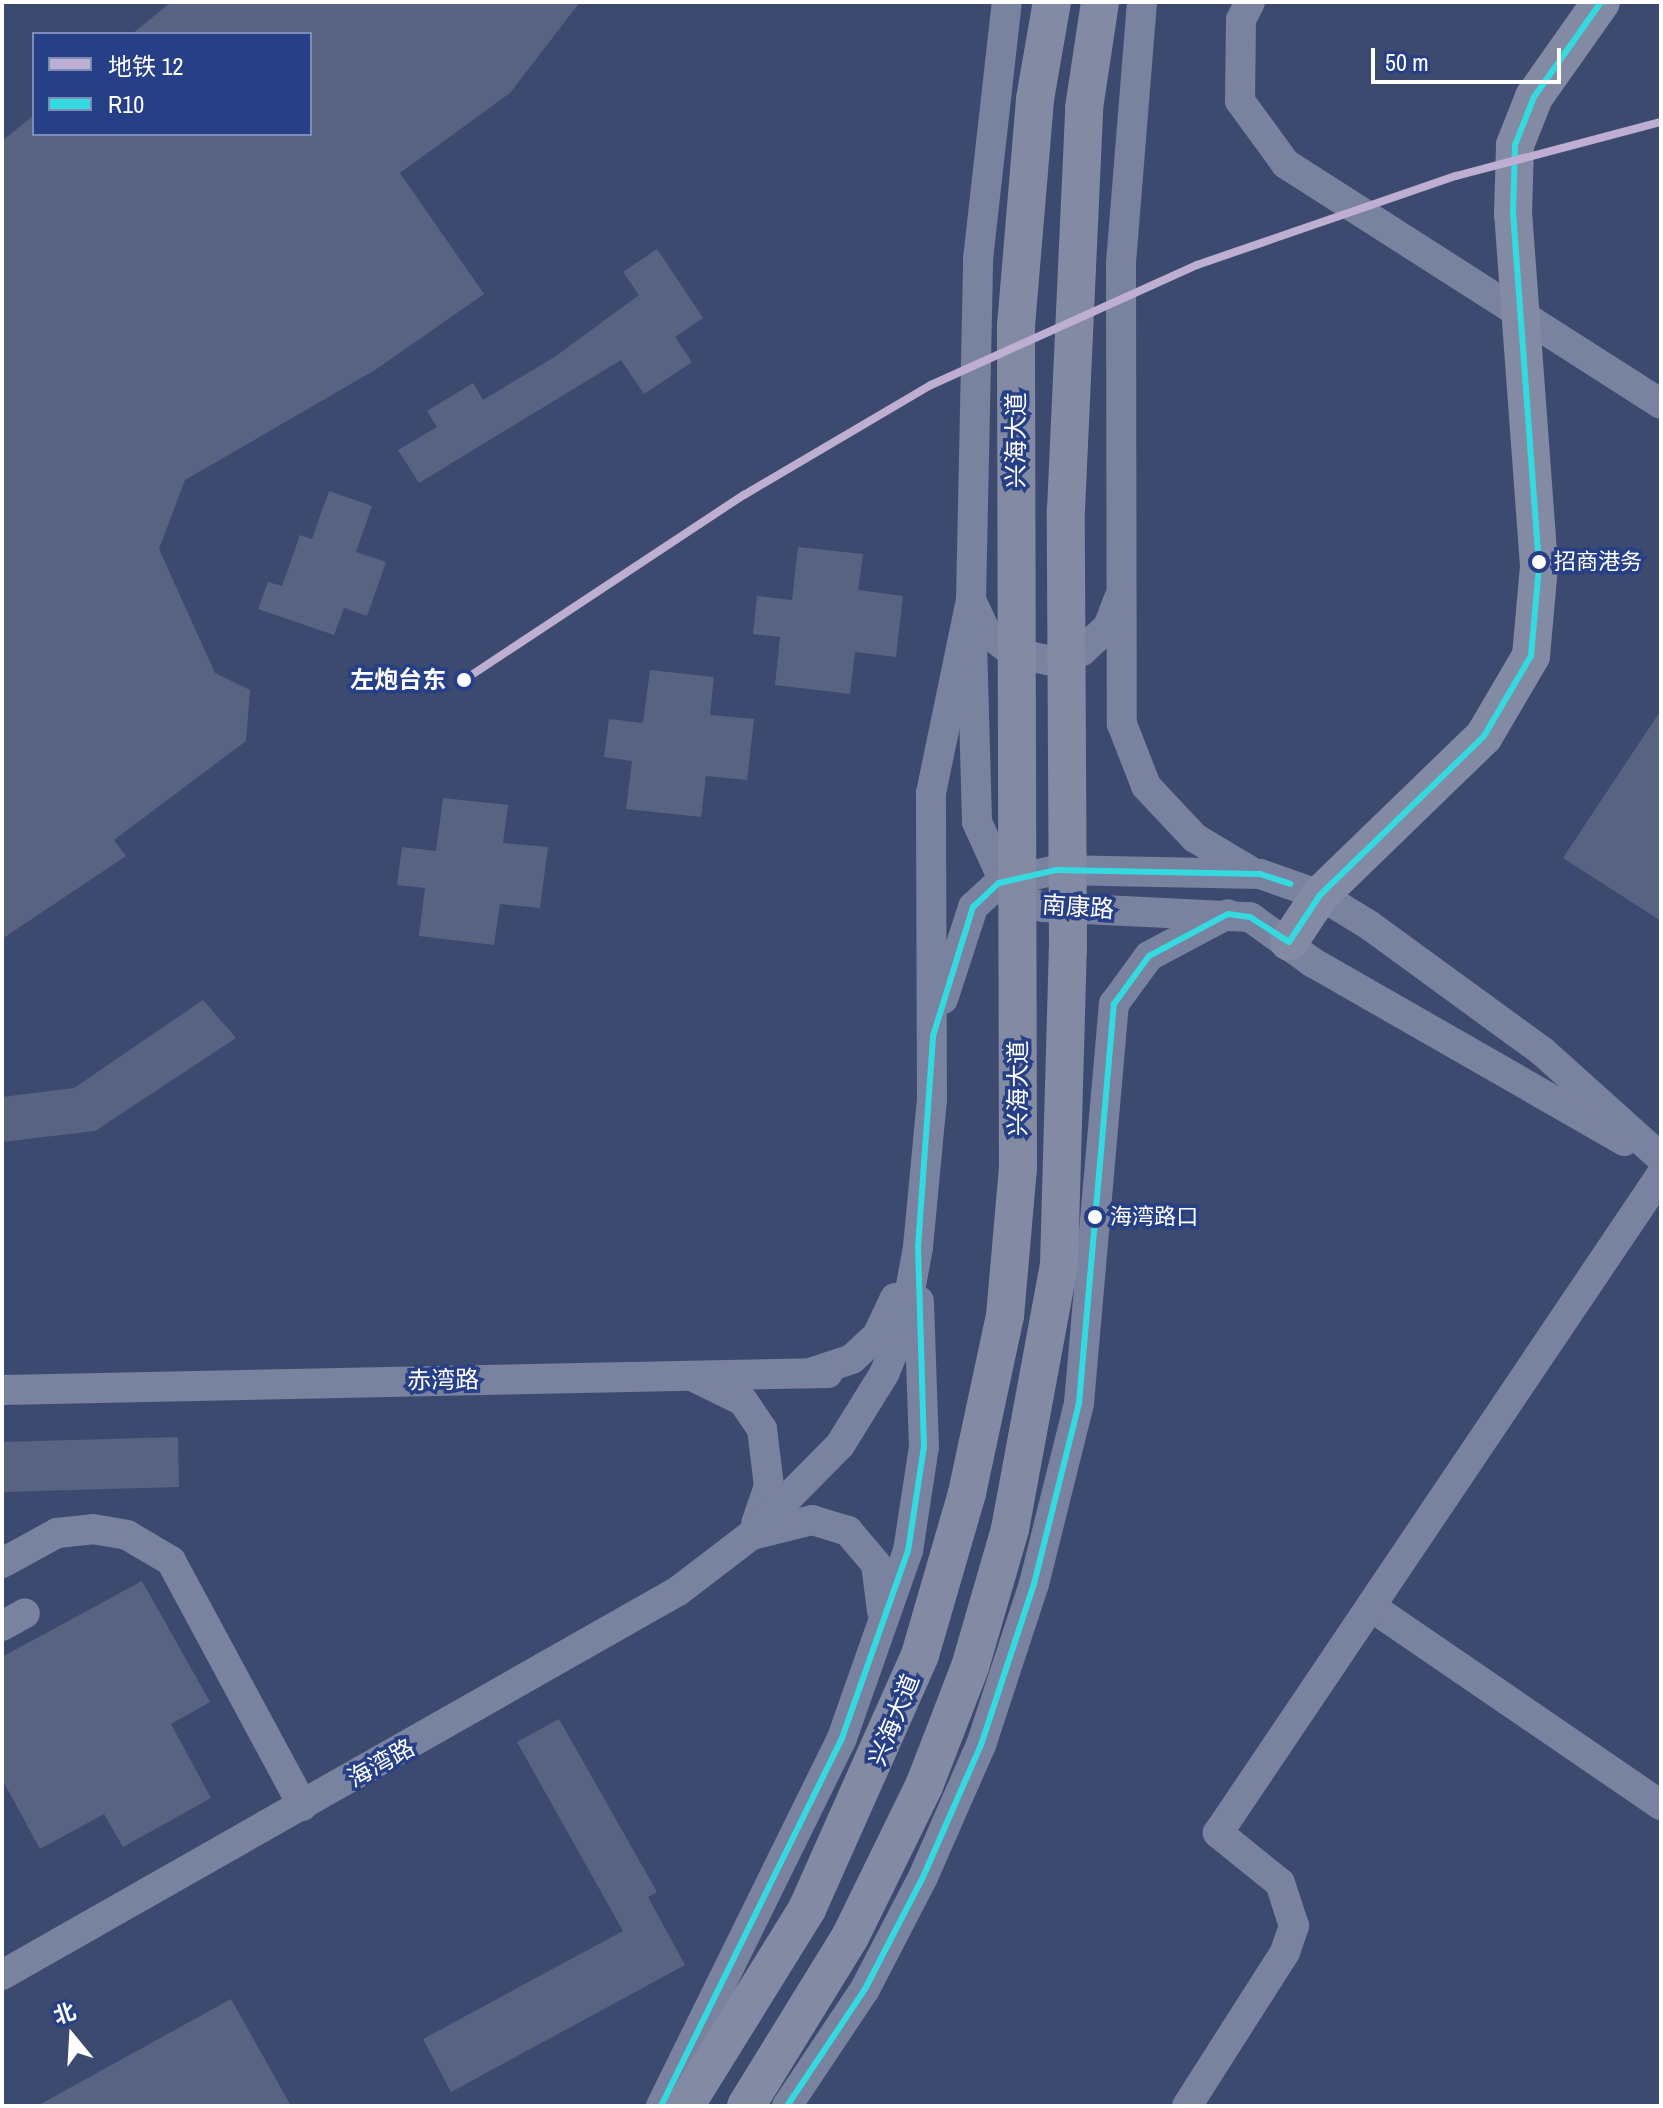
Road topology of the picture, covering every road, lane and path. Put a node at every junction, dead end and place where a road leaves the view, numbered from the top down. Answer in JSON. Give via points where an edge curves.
{"nodes":[{"id":1,"x":1007,"y":2,"type":"edge"},
{"id":2,"x":1052,"y":2,"type":"edge"},
{"id":3,"x":1100,"y":2,"type":"edge"},
{"id":4,"x":1142,"y":2,"type":"edge"},
{"id":5,"x":1250,"y":2,"type":"edge"},
{"id":6,"x":1601,"y":2,"type":"edge"},
{"id":7,"x":1520,"y":308,"type":"junction"},
{"id":8,"x":1661,"y":404,"type":"edge"},
{"id":9,"x":1121,"y":594,"type":"junction"},
{"id":10,"x":971,"y":600,"type":"junction"},
{"id":11,"x":1260,"y":874,"type":"junction"},
{"id":12,"x":999,"y":883,"type":"junction"},
{"id":13,"x":1320,"y":895,"type":"junction"},
{"id":14,"x":1228,"y":914,"type":"junction"},
{"id":15,"x":1289,"y":942,"type":"junction"},
{"id":16,"x":933,"y":1036,"type":"junction"},
{"id":17,"x":1661,"y":1159,"type":"edge"},
{"id":18,"x":1661,"y":1175,"type":"edge"},
{"id":19,"x":918,"y":1247,"type":"junction"},
{"id":20,"x":810,"y":1373,"type":"junction"},
{"id":21,"x":884,"y":1374,"type":"junction"},
{"id":22,"x":686,"y":1375,"type":"junction"},
{"id":23,"x":2,"y":1390,"type":"edge"},
{"id":24,"x":750,"y":1536,"type":"junction"},
{"id":25,"x":2,"y":1563,"type":"edge"},
{"id":26,"x":1373,"y":1608,"type":"junction"},
{"id":27,"x":882,"y":1629,"type":"junction"},
{"id":28,"x":1661,"y":1805,"type":"edge"},
{"id":29,"x":303,"y":1806,"type":"junction"},
{"id":30,"x":2,"y":1975,"type":"edge"},
{"id":31,"x":661,"y":2106,"type":"edge"},
{"id":32,"x":685,"y":2106,"type":"edge"},
{"id":33,"x":746,"y":2106,"type":"edge"},
{"id":34,"x":787,"y":2106,"type":"edge"},
{"id":35,"x":1187,"y":2106,"type":"edge"}],
"edges":[{"from":1,"to":10,"type":"street","name":"兴海大道","via":[[978,259]]},
{"from":2,"to":32,"type":"main road","name":"兴海大道","bridge":true,"via":[[1035,99],[1016,326],[1018,1167],[1005,1316],[967,1493],[920,1655],[807,1909]]},
{"from":3,"to":33,"type":"main road","name":"兴海大道","bridge":true,"via":[[1084,108],[1066,510],[1068,949],[1059,1265],[1014,1514],[970,1667],[924,1786],[850,1937]]},
{"from":4,"to":9,"type":"street","via":[[1121,264]]},
{"from":5,"to":7,"type":"street","via":[[1241,20],[1240,101],[1286,164]]},
{"from":6,"to":7,"type":"main road","via":[[1534,97],[1515,145]]},
{"from":7,"to":8,"type":"street"},
{"from":7,"to":13,"type":"main road","via":[[1539,566],[1531,656],[1484,736]]},
{"from":9,"to":10,"type":"street","via":[[1108,627],[1082,651],[1048,660],[1014,653],[986,632]]},
{"from":9,"to":11,"type":"street","via":[[1120,693],[1130,756],[1146,786],[1195,838]]},
{"from":10,"to":12,"type":"street","via":[[977,822]]},
{"from":10,"to":16,"type":"street","name":"兴海大道","via":[[931,793]]},
{"from":11,"to":12,"type":"street","name":"南康路","via":[[1056,870]]},
{"from":11,"to":13,"type":"street","name":"南康路"},
{"from":12,"to":14,"type":"street","name":"南康路","via":[[1043,907]]},
{"from":12,"to":16,"type":"street","via":[[973,907]]},
{"from":13,"to":15,"type":"main road"},
{"from":13,"to":17,"type":"street","name":"南康路","via":[[1543,1052]]},
{"from":14,"to":15,"type":"street","name":"南康路","via":[[1250,917]]},
{"from":14,"to":34,"type":"street","via":[[1149,956],[1114,1004],[1079,1403],[1034,1584],[981,1745],[923,1877],[865,1989]]},
{"from":15,"to":17,"type":"street","name":"南康路","via":[[1460,1050]]},
{"from":16,"to":19,"type":"street","name":"兴海大道"},
{"from":16,"to":20,"type":"street","name":"兴海大道","via":[[914,1112],[890,1318],[852,1359]]},
{"from":18,"to":26,"type":"street"},
{"from":19,"to":21,"type":"street","name":"兴海大道","via":[[903,1329]]},
{"from":19,"to":27,"type":"street","name":"兴海大道","via":[[920,1494]]},
{"from":20,"to":21,"type":"street","name":"赤湾路"},
{"from":20,"to":22,"type":"street","name":"赤湾路"},
{"from":21,"to":24,"type":"street","name":"兴海大道","via":[[840,1445]]},
{"from":22,"to":23,"type":"street","name":"赤湾路"},
{"from":22,"to":24,"type":"street","via":[[743,1401],[762,1429],[769,1486]]},
{"from":24,"to":27,"type":"street","via":[[812,1520],[848,1531],[876,1564]]},
{"from":24,"to":29,"type":"street","name":"海湾路","via":[[678,1591]]},
{"from":25,"to":29,"type":"street","via":[[57,1533],[93,1529],[127,1535],[171,1561]]},
{"from":26,"to":28,"type":"street"},
{"from":26,"to":35,"type":"street","via":[[1218,1833],[1280,1883],[1294,1926],[1285,1952]]},
{"from":27,"to":31,"type":"street","name":"兴海大道","via":[[789,1855]]},
{"from":29,"to":30,"type":"street","name":"海湾路"}]}
